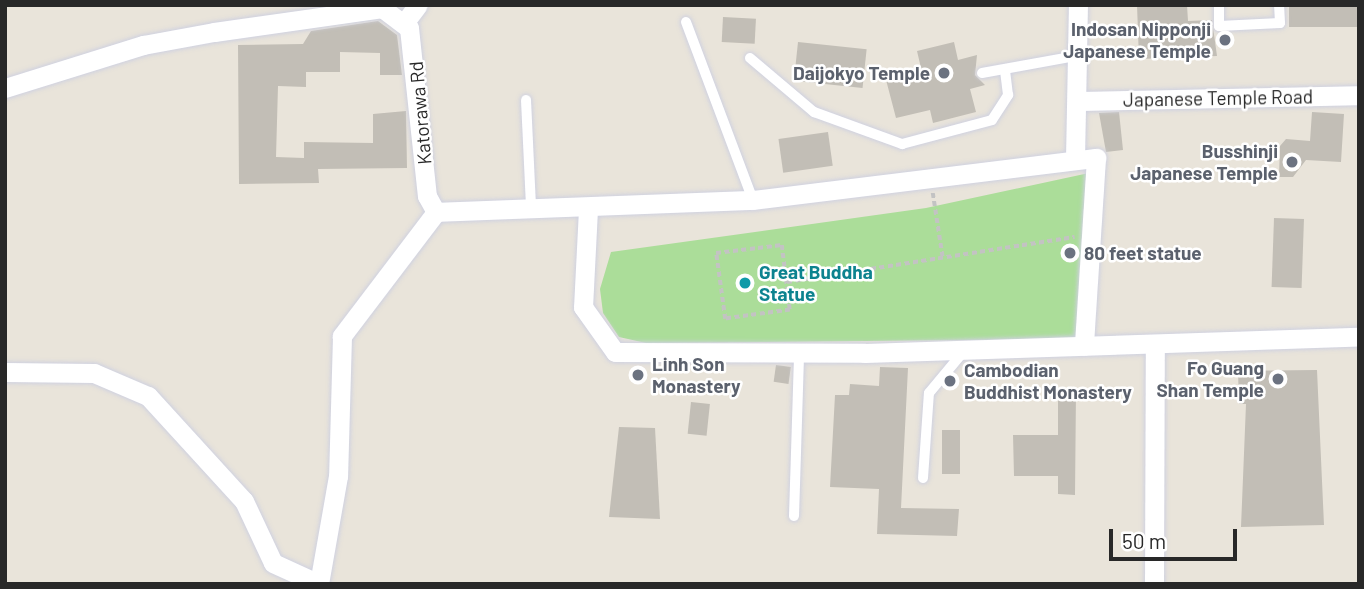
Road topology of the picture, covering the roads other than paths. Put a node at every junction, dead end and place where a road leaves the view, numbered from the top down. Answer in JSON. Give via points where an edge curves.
{"nodes":[{"id":1,"x":418,"y":5,"type":"edge"},
{"id":2,"x":1078,"y":5,"type":"edge"},
{"id":3,"x":1219,"y":5,"type":"edge"},
{"id":4,"x":1279,"y":5,"type":"edge"},
{"id":5,"x":405,"y":22,"type":"junction"},
{"id":6,"x":686,"y":22,"type":"dead end"},
{"id":7,"x":1076,"y":56,"type":"junction"},
{"id":8,"x":750,"y":58,"type":"dead end"},
{"id":9,"x":1005,"y":72,"type":"junction"},
{"id":10,"x":982,"y":73,"type":"dead end"},
{"id":11,"x":5,"y":89,"type":"edge"},
{"id":12,"x":1359,"y":95,"type":"edge"},
{"id":13,"x":526,"y":100,"type":"dead end"},
{"id":14,"x":1077,"y":101,"type":"junction"},
{"id":15,"x":1075,"y":159,"type":"junction"},
{"id":16,"x":753,"y":200,"type":"junction"},
{"id":17,"x":531,"y":207,"type":"junction"},
{"id":18,"x":588,"y":209,"type":"junction"},
{"id":19,"x":436,"y":212,"type":"junction"},
{"id":20,"x":1359,"y":337,"type":"edge"},
{"id":21,"x":1155,"y":344,"type":"junction"},
{"id":22,"x":1084,"y":346,"type":"junction"},
{"id":23,"x":965,"y":350,"type":"junction"},
{"id":24,"x":799,"y":353,"type":"junction"},
{"id":25,"x":5,"y":372,"type":"edge"},
{"id":26,"x":923,"y":478,"type":"dead end"},
{"id":27,"x":794,"y":516,"type":"dead end"},
{"id":28,"x":319,"y":584,"type":"edge"},
{"id":29,"x":1154,"y":584,"type":"edge"}],
"edges":[{"from":1,"to":5,"type":"street"},
{"from":2,"to":7,"type":"street"},
{"from":3,"to":4,"type":"lane","via":[[1220,26],[1280,23]]},
{"from":5,"to":11,"type":"street","via":[[382,8],[164,40]]},
{"from":5,"to":19,"type":"street","name":"Katorawa Rd","via":[[415,50],[428,196]]},
{"from":6,"to":16,"type":"lane"},
{"from":7,"to":9,"type":"lane"},
{"from":7,"to":14,"type":"street"},
{"from":8,"to":9,"type":"lane","via":[[814,112],[902,144],[992,120],[1008,95]]},
{"from":9,"to":10,"type":"lane"},
{"from":12,"to":14,"type":"street","name":"Japanese Temple Road"},
{"from":13,"to":17,"type":"lane"},
{"from":14,"to":15,"type":"street"},
{"from":15,"to":16,"type":"street"},
{"from":15,"to":22,"type":"street","via":[[1096,158]]},
{"from":16,"to":18,"type":"street"},
{"from":17,"to":18,"type":"street"},
{"from":17,"to":19,"type":"street"},
{"from":18,"to":24,"type":"street","via":[[583,307],[598,337],[615,352]]},
{"from":19,"to":28,"type":"street","via":[[342,336],[338,476]]},
{"from":20,"to":21,"type":"street"},
{"from":21,"to":22,"type":"street"},
{"from":21,"to":29,"type":"street"},
{"from":22,"to":23,"type":"street"},
{"from":23,"to":24,"type":"street"},
{"from":23,"to":26,"type":"lane","via":[[929,393]]},
{"from":24,"to":27,"type":"lane"},
{"from":25,"to":28,"type":"street","via":[[94,373],[148,396],[244,500],[273,563]]}]}
